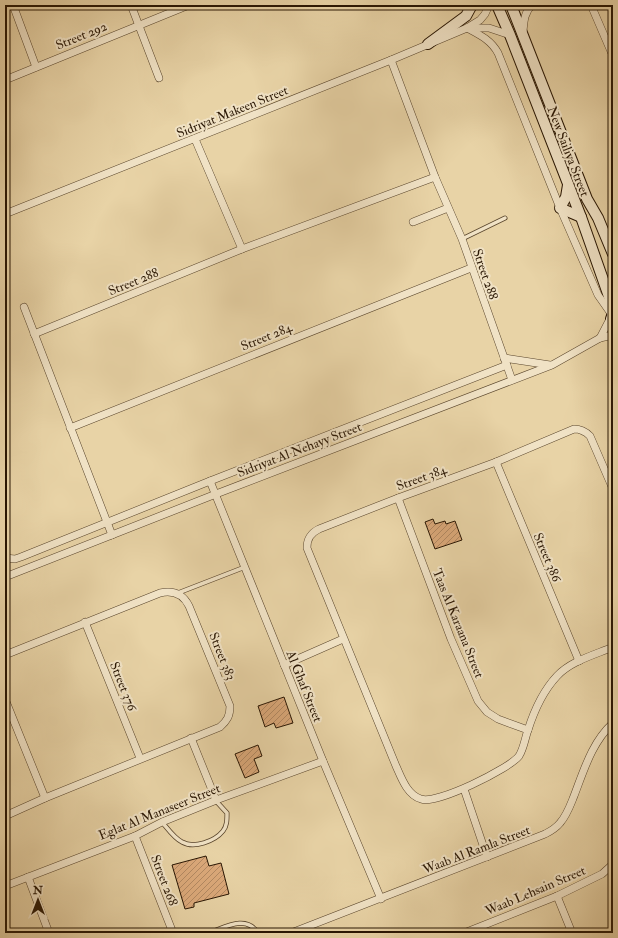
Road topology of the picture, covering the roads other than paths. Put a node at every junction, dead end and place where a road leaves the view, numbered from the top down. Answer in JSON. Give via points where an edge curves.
{"nodes":[{"id":1,"x":12,"y":5,"type":"edge"},
{"id":2,"x":131,"y":5,"type":"edge"},
{"id":3,"x":189,"y":5,"type":"edge"},
{"id":4,"x":472,"y":5,"type":"edge"},
{"id":5,"x":489,"y":5,"type":"edge"},
{"id":6,"x":497,"y":5,"type":"edge"},
{"id":7,"x":511,"y":5,"type":"edge"},
{"id":8,"x":532,"y":5,"type":"edge"},
{"id":9,"x":591,"y":5,"type":"edge"},
{"id":10,"x":139,"y":25,"type":"junction"},
{"id":11,"x":467,"y":28,"type":"junction"},
{"id":12,"x":523,"y":32,"type":"junction"},
{"id":13,"x":510,"y":35,"type":"junction"},
{"id":14,"x":428,"y":44,"type":"junction"},
{"id":15,"x":613,"y":55,"type":"edge"},
{"id":16,"x":391,"y":60,"type":"junction"},
{"id":17,"x":36,"y":67,"type":"junction"},
{"id":18,"x":159,"y":78,"type":"dead end"},
{"id":19,"x":5,"y":80,"type":"edge"},
{"id":20,"x":195,"y":139,"type":"junction"},
{"id":21,"x":435,"y":177,"type":"junction"},
{"id":22,"x":568,"y":185,"type":"junction"},
{"id":23,"x":448,"y":208,"type":"junction"},
{"id":24,"x":560,"y":208,"type":"junction"},
{"id":25,"x":5,"y":214,"type":"edge"},
{"id":26,"x":581,"y":217,"type":"junction"},
{"id":27,"x":506,"y":218,"type":"dead end"},
{"id":28,"x":413,"y":222,"type":"dead end"},
{"id":29,"x":462,"y":239,"type":"junction"},
{"id":30,"x":242,"y":249,"type":"junction"},
{"id":31,"x":613,"y":254,"type":"edge"},
{"id":32,"x":471,"y":268,"type":"junction"},
{"id":33,"x":24,"y":307,"type":"dead end"},
{"id":34,"x":613,"y":312,"type":"edge"},
{"id":35,"x":613,"y":326,"type":"edge"},
{"id":36,"x":34,"y":334,"type":"junction"},
{"id":37,"x":613,"y":335,"type":"edge"},
{"id":38,"x":600,"y":338,"type":"junction"},
{"id":39,"x":505,"y":362,"type":"junction"},
{"id":40,"x":552,"y":365,"type":"junction"},
{"id":41,"x":512,"y":380,"type":"junction"},
{"id":42,"x":70,"y":428,"type":"junction"},
{"id":43,"x":496,"y":462,"type":"junction"},
{"id":44,"x":210,"y":481,"type":"junction"},
{"id":45,"x":613,"y":489,"type":"edge"},
{"id":46,"x":216,"y":494,"type":"junction"},
{"id":47,"x":398,"y":498,"type":"junction"},
{"id":48,"x":107,"y":522,"type":"junction"},
{"id":49,"x":112,"y":535,"type":"junction"},
{"id":50,"x":5,"y":558,"type":"edge"},
{"id":51,"x":245,"y":568,"type":"junction"},
{"id":52,"x":5,"y":577,"type":"edge"},
{"id":53,"x":178,"y":593,"type":"junction"},
{"id":54,"x":85,"y":622,"type":"junction"},
{"id":55,"x":343,"y":639,"type":"junction"},
{"id":56,"x":613,"y":647,"type":"edge"},
{"id":57,"x":5,"y":655,"type":"edge"},
{"id":58,"x":578,"y":661,"type":"junction"},
{"id":59,"x":284,"y":665,"type":"junction"},
{"id":60,"x":5,"y":700,"type":"edge"},
{"id":61,"x":613,"y":723,"type":"edge"},
{"id":62,"x":528,"y":730,"type":"junction"},
{"id":63,"x":191,"y":738,"type":"junction"},
{"id":64,"x":140,"y":758,"type":"junction"},
{"id":65,"x":323,"y":761,"type":"junction"},
{"id":66,"x":464,"y":788,"type":"junction"},
{"id":67,"x":45,"y":798,"type":"junction"},
{"id":68,"x":216,"y":800,"type":"junction"},
{"id":69,"x":5,"y":816,"type":"edge"},
{"id":70,"x":162,"y":822,"type":"junction"},
{"id":71,"x":135,"y":836,"type":"junction"},
{"id":72,"x":487,"y":857,"type":"junction"},
{"id":73,"x":613,"y":864,"type":"edge"},
{"id":74,"x":28,"y":877,"type":"junction"},
{"id":75,"x":5,"y":886,"type":"edge"},
{"id":76,"x":557,"y":896,"type":"junction"},
{"id":77,"x":381,"y":898,"type":"junction"},
{"id":78,"x":296,"y":932,"type":"edge"},
{"id":79,"x":49,"y":933,"type":"edge"},
{"id":80,"x":173,"y":933,"type":"edge"},
{"id":81,"x":208,"y":933,"type":"edge"},
{"id":82,"x":258,"y":933,"type":"edge"},
{"id":83,"x":464,"y":933,"type":"edge"},
{"id":84,"x":572,"y":933,"type":"edge"}],
"edges":[{"from":1,"to":17,"type":"street"},
{"from":2,"to":10,"type":"street"},
{"from":3,"to":10,"type":"street","name":"Street 292"},
{"from":4,"to":14,"type":"street","via":[[466,16]]},
{"from":5,"to":11,"type":"street","name":"Sidriyat Makeen Street","via":[[480,20]]},
{"from":6,"to":13,"type":"street","name":"New Sailiya Street"},
{"from":7,"to":12,"type":"street","name":"New Sailiya Street"},
{"from":8,"to":12,"type":"street","via":[[524,17]]},
{"from":9,"to":15,"type":"street"},
{"from":10,"to":17,"type":"street","name":"Street 292"},
{"from":10,"to":18,"type":"street"},
{"from":11,"to":13,"type":"street","name":"Sidriyat Makeen Street","via":[[489,28]]},
{"from":11,"to":14,"type":"street","name":"Sidriyat Makeen Street"},
{"from":11,"to":24,"type":"street","via":[[491,42],[498,53]]},
{"from":12,"to":31,"type":"street","name":"New Sailiya Street","via":[[587,199]]},
{"from":13,"to":22,"type":"street","name":"New Sailiya Street"},
{"from":14,"to":16,"type":"street","name":"Sidriyat Makeen Street"},
{"from":16,"to":20,"type":"street","name":"Sidriyat Makeen Street"},
{"from":16,"to":21,"type":"street","name":"Street 288"},
{"from":17,"to":19,"type":"street","name":"Street 292"},
{"from":20,"to":25,"type":"street","name":"Sidriyat Makeen Street"},
{"from":20,"to":30,"type":"street"},
{"from":21,"to":23,"type":"street","name":"Street 288"},
{"from":21,"to":30,"type":"street","name":"Street 288"},
{"from":22,"to":24,"type":"street","via":[[566,197]]},
{"from":22,"to":26,"type":"street","name":"New Sailiya Street"},
{"from":23,"to":28,"type":"street"},
{"from":23,"to":29,"type":"street","name":"Street 288"},
{"from":24,"to":26,"type":"street"},
{"from":24,"to":34,"type":"street","via":[[598,295]]},
{"from":26,"to":34,"type":"street","name":"New Sailiya Street"},
{"from":27,"to":29,"type":"lane"},
{"from":29,"to":32,"type":"street","name":"Street 288"},
{"from":30,"to":36,"type":"street","name":"Street 288"},
{"from":32,"to":39,"type":"street","name":"Street 288"},
{"from":32,"to":42,"type":"street","name":"Street 284"},
{"from":33,"to":36,"type":"street"},
{"from":34,"to":35,"type":"street","name":"New Sailiya Street"},
{"from":34,"to":38,"type":"street"},
{"from":36,"to":42,"type":"street"},
{"from":37,"to":38,"type":"street","name":"Sidriyat Al Nehayy Street"},
{"from":38,"to":40,"type":"street","name":"Sidriyat Al Nehayy Street"},
{"from":39,"to":40,"type":"street"},
{"from":39,"to":41,"type":"street","name":"Street 288"},
{"from":39,"to":44,"type":"street"},
{"from":40,"to":41,"type":"street","name":"Sidriyat Al Nehayy Street"},
{"from":41,"to":46,"type":"street","name":"Sidriyat Al Nehayy Street"},
{"from":42,"to":48,"type":"street"},
{"from":43,"to":45,"type":"street","name":"Street 384","via":[[568,430],[580,429],[590,436]]},
{"from":43,"to":47,"type":"street","name":"Street 384"},
{"from":43,"to":58,"type":"street","name":"Street 386"},
{"from":44,"to":46,"type":"street","name":"Al Ghaf Street"},
{"from":44,"to":48,"type":"street"},
{"from":46,"to":49,"type":"street","name":"Sidriyat Al Nehayy Street"},
{"from":46,"to":51,"type":"street","name":"Al Ghaf Street"},
{"from":47,"to":55,"type":"street","name":"Street 384","via":[[319,529],[308,538],[308,552]]},
{"from":47,"to":62,"type":"street","name":"Taas Al Karaana Street","via":[[478,701],[487,712],[498,719]]},
{"from":48,"to":49,"type":"street"},
{"from":48,"to":50,"type":"street","via":[[21,557]]},
{"from":49,"to":52,"type":"street","name":"Sidriyat Al Nehayy Street"},
{"from":51,"to":53,"type":"lane"},
{"from":51,"to":59,"type":"street","name":"Al Ghaf Street"},
{"from":53,"to":54,"type":"street","via":[[160,593]]},
{"from":53,"to":63,"type":"street","name":"Street 383","via":[[189,606],[230,706],[225,723]]},
{"from":54,"to":57,"type":"street"},
{"from":54,"to":64,"type":"street","name":"Street 376"},
{"from":55,"to":59,"type":"street"},
{"from":55,"to":66,"type":"street","name":"Street 384","via":[[396,766],[411,792],[421,800],[426,800],[443,797]]},
{"from":56,"to":58,"type":"street","name":"Street 384"},
{"from":58,"to":62,"type":"street","name":"Street 384","via":[[563,670],[551,683],[539,701]]},
{"from":59,"to":65,"type":"street","name":"Al Ghaf Street"},
{"from":60,"to":67,"type":"street"},
{"from":61,"to":72,"type":"street","name":"Waab Al Ramla Street","via":[[596,743],[567,814],[559,825],[545,834]]},
{"from":62,"to":66,"type":"street","name":"Street 384","via":[[522,750],[514,761]]},
{"from":63,"to":64,"type":"street","name":"Street 383"},
{"from":63,"to":68,"type":"street"},
{"from":64,"to":67,"type":"street","name":"Street 383"},
{"from":65,"to":68,"type":"street","name":"Eglat Al Manaseer Street"},
{"from":65,"to":77,"type":"street","name":"Al Ghaf Street"},
{"from":66,"to":72,"type":"street"},
{"from":67,"to":69,"type":"street","name":"Street 383"},
{"from":68,"to":70,"type":"street","name":"Eglat Al Manaseer Street"},
{"from":68,"to":70,"type":"lane","via":[[226,813],[226,825],[219,835],[204,843],[182,843]]},
{"from":70,"to":71,"type":"street","name":"Eglat Al Manaseer Street"},
{"from":71,"to":74,"type":"street","name":"Eglat Al Manaseer Street"},
{"from":71,"to":80,"type":"street","name":"Street 268"},
{"from":72,"to":77,"type":"street","name":"Waab Al Ramla Street"},
{"from":73,"to":76,"type":"street","name":"Waab Lehsain Street","via":[[602,874]]},
{"from":74,"to":75,"type":"street","name":"Eglat Al Manaseer Street"},
{"from":74,"to":79,"type":"street"},
{"from":76,"to":83,"type":"street","name":"Waab Lehsain Street"},
{"from":76,"to":84,"type":"street"},
{"from":77,"to":78,"type":"street","name":"Waab Al Ramla Street"},
{"from":81,"to":82,"type":"lane","via":[[244,923]]}]}
